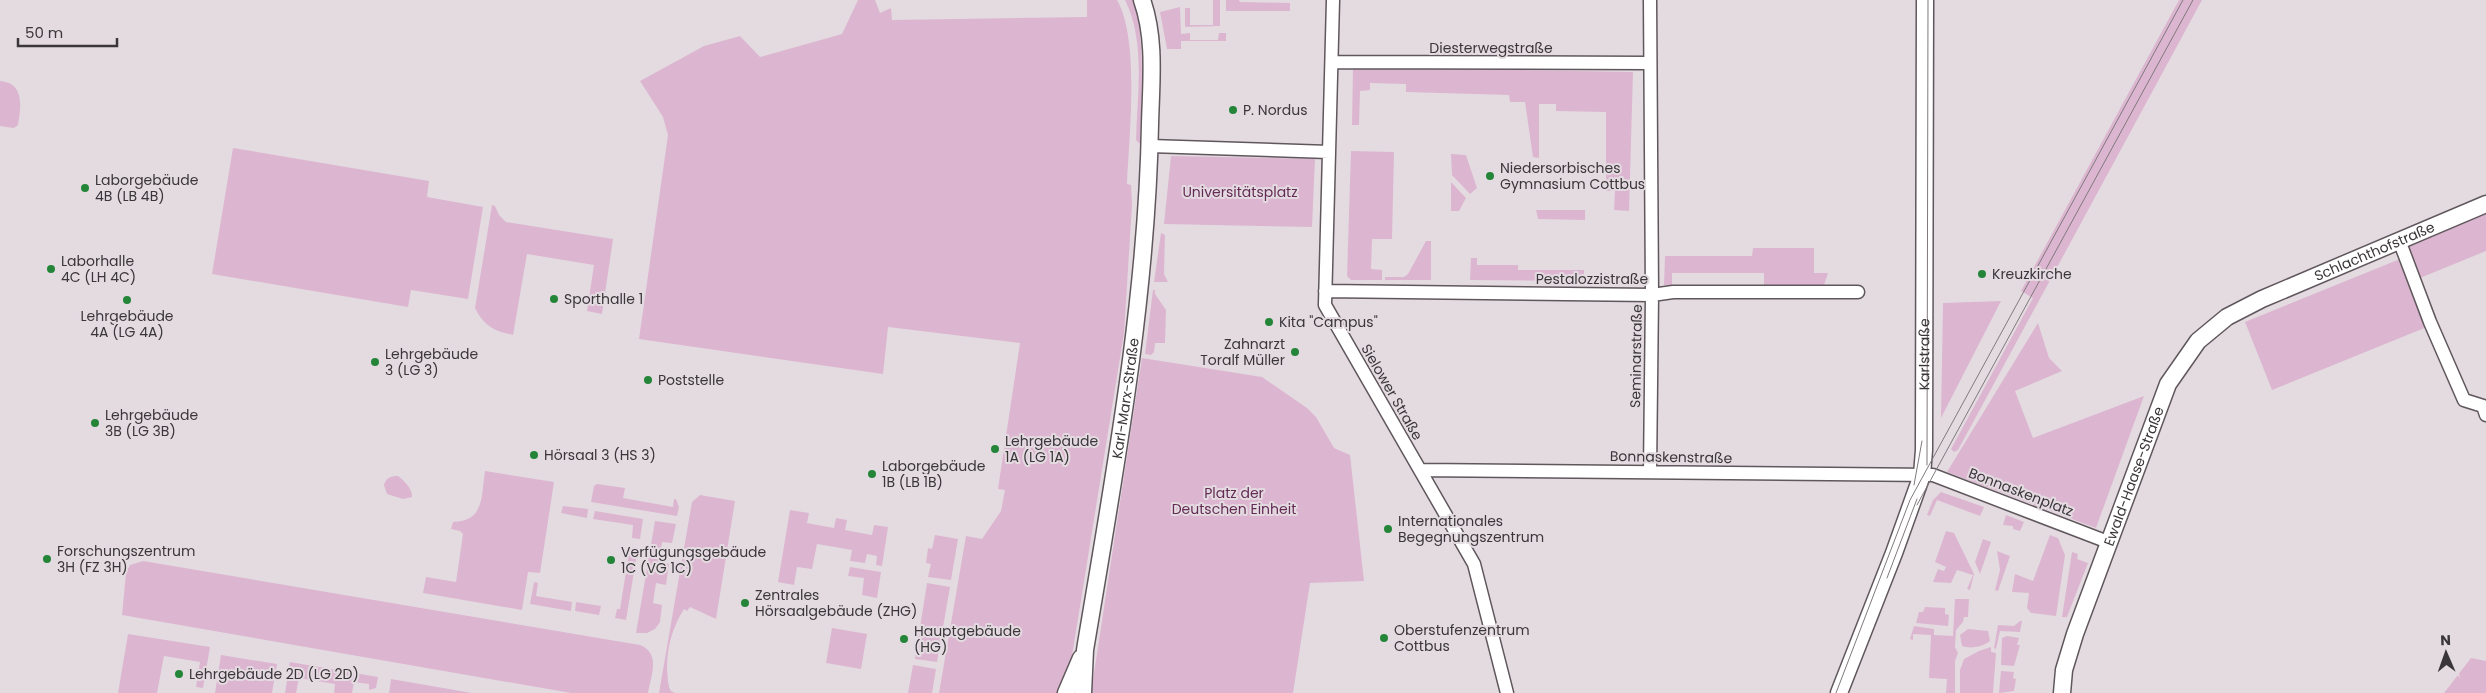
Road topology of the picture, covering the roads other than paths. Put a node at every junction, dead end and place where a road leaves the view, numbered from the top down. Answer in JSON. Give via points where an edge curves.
{"nodes":[{"id":1,"x":1144,"y":0,"type":"edge"},
{"id":2,"x":1333,"y":0,"type":"edge"},
{"id":3,"x":1650,"y":0,"type":"edge"},
{"id":4,"x":1925,"y":0,"type":"edge"},
{"id":5,"x":1332,"y":62,"type":"junction"},
{"id":6,"x":1650,"y":63,"type":"junction"},
{"id":7,"x":1150,"y":146,"type":"junction"},
{"id":8,"x":1329,"y":152,"type":"junction"},
{"id":9,"x":2486,"y":204,"type":"edge"},
{"id":10,"x":2399,"y":240,"type":"junction"},
{"id":11,"x":1325,"y":291,"type":"junction"},
{"id":12,"x":1858,"y":292,"type":"dead end"},
{"id":13,"x":1652,"y":295,"type":"junction"},
{"id":14,"x":2262,"y":299,"type":"joint"},
{"id":15,"x":2486,"y":415,"type":"edge"},
{"id":16,"x":1420,"y":470,"type":"junction"},
{"id":17,"x":1650,"y":472,"type":"junction"},
{"id":18,"x":1922,"y":475,"type":"junction"},
{"id":19,"x":2108,"y":542,"type":"junction"},
{"id":20,"x":1085,"y":650,"type":"junction"},
{"id":21,"x":1066,"y":693,"type":"edge"},
{"id":22,"x":1083,"y":693,"type":"edge"},
{"id":23,"x":1507,"y":693,"type":"edge"},
{"id":24,"x":1839,"y":693,"type":"edge"},
{"id":25,"x":2062,"y":693,"type":"edge"}],
"edges":[{"from":1,"to":7,"type":"street","name":"Karl-Marx-Straße","via":[[1152,47]]},
{"from":2,"to":5,"type":"street","name":"Sielower Straße"},
{"from":3,"to":6,"type":"street","name":"Seminarstraße"},
{"from":4,"to":18,"type":"street","name":"Karlstraße"},
{"from":5,"to":6,"type":"street","name":"Diesterwegstraße"},
{"from":5,"to":8,"type":"street","name":"Sielower Straße"},
{"from":6,"to":13,"type":"street","name":"Seminarstraße"},
{"from":7,"to":8,"type":"street"},
{"from":7,"to":20,"type":"street","name":"Karl-Marx-Straße","via":[[1134,334]]},
{"from":8,"to":11,"type":"street","name":"Sielower Straße"},
{"from":9,"to":10,"type":"street","name":"Schlachthofstraße"},
{"from":10,"to":14,"type":"street","name":"Schlachthofstraße"},
{"from":10,"to":15,"type":"street","via":[[2464,400],[2483,406]]},
{"from":11,"to":13,"type":"street","name":"Pestalozzistraße"},
{"from":11,"to":16,"type":"street","name":"Sielower Straße","via":[[1325,305]]},
{"from":12,"to":13,"type":"street","name":"Pestalozzistraße","via":[[1673,292]]},
{"from":13,"to":17,"type":"street","name":"Seminarstraße"},
{"from":14,"to":19,"type":"street","name":"Ewald-Haase-Straße","via":[[2212,328],[2180,364],[2168,384]]},
{"from":16,"to":17,"type":"street","name":"Bonnaskenstraße"},
{"from":16,"to":23,"type":"street","name":"Sielower Straße","via":[[1477,572]]},
{"from":17,"to":18,"type":"street","name":"Bonnaskenstraße"},
{"from":18,"to":19,"type":"street","name":"Bonnaskenplatz","via":[[1938,477]]},
{"from":18,"to":24,"type":"street","name":"Karlstraße"},
{"from":19,"to":25,"type":"street","name":"Ewald-Haase-Straße","via":[[2072,642]]},
{"from":20,"to":21,"type":"street","name":"Karl-Marx-Straße"},
{"from":20,"to":22,"type":"street","name":"Karl-Marx-Straße"}]}
